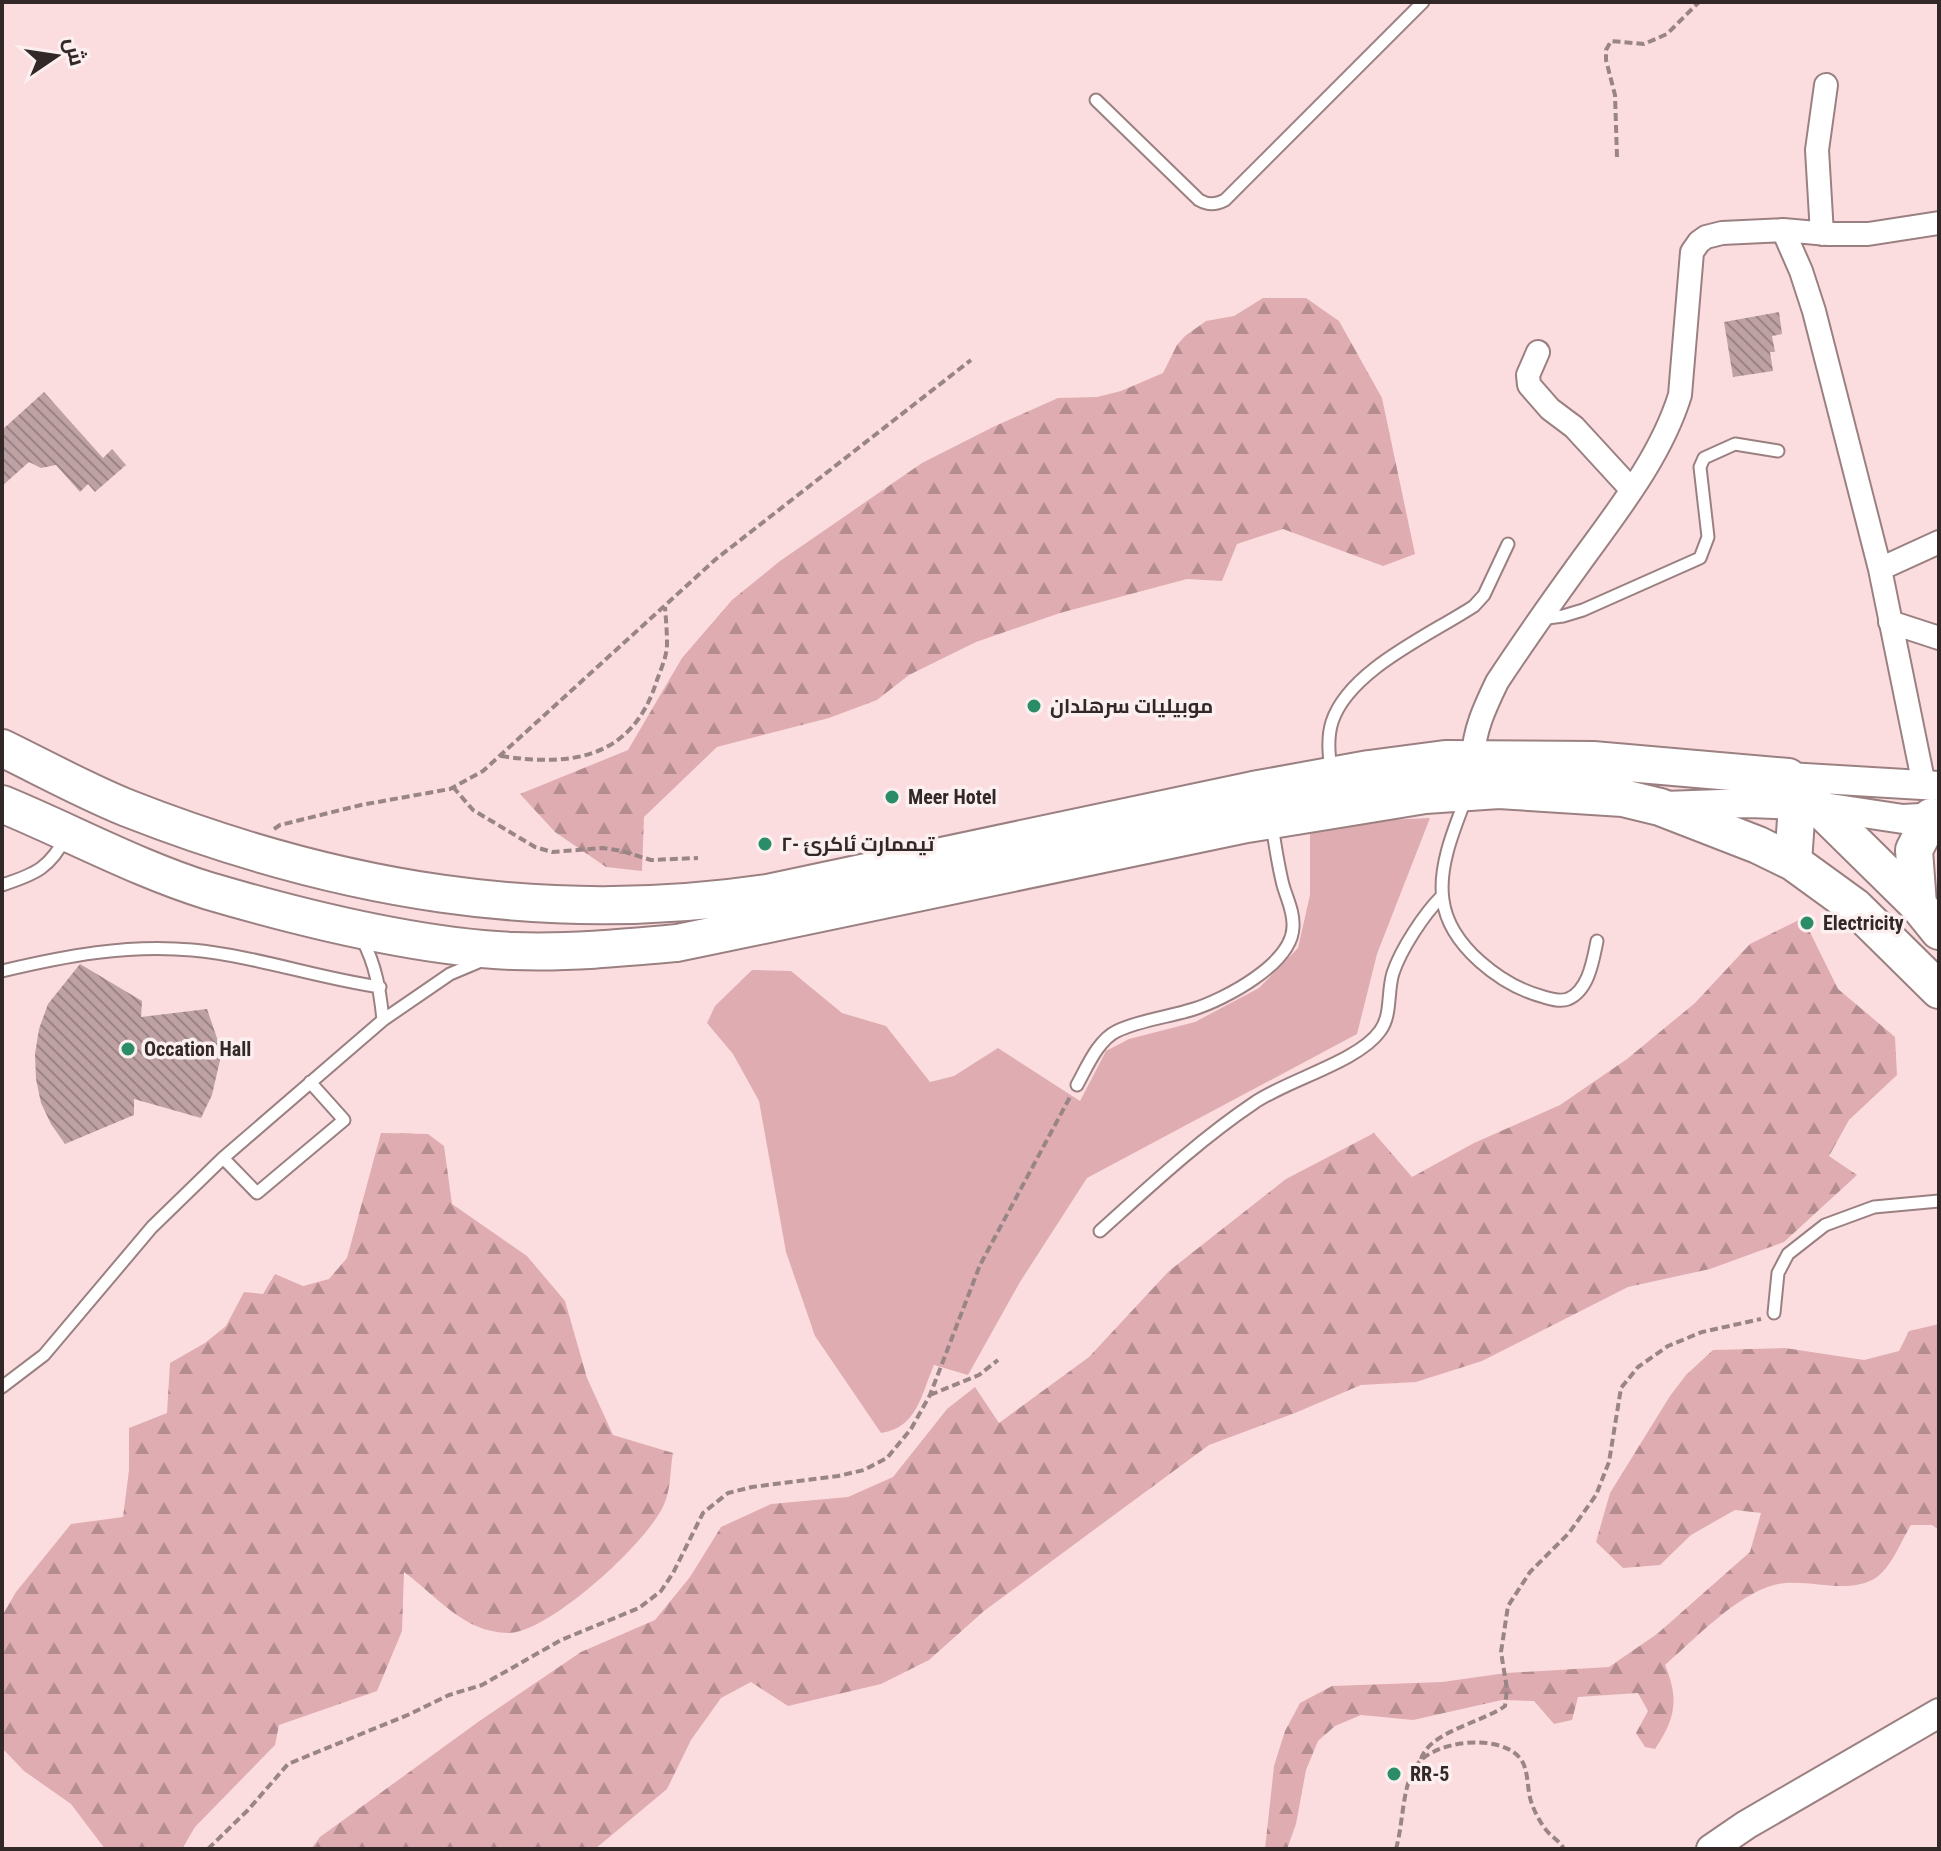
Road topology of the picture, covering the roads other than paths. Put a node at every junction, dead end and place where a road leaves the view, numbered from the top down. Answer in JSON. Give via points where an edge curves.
{"nodes":[{"id":1,"x":1423,"y":2,"type":"edge"},
{"id":2,"x":1826,"y":85,"type":"dead end"},
{"id":3,"x":1096,"y":100,"type":"dead end"},
{"id":4,"x":1939,"y":223,"type":"edge"},
{"id":5,"x":1783,"y":230,"type":"junction"},
{"id":6,"x":1822,"y":234,"type":"junction"},
{"id":7,"x":1538,"y":352,"type":"dead end"},
{"id":8,"x":1778,"y":451,"type":"dead end"},
{"id":9,"x":1631,"y":489,"type":"junction"},
{"id":10,"x":1939,"y":542,"type":"edge"},
{"id":11,"x":1508,"y":544,"type":"dead end"},
{"id":12,"x":1880,"y":569,"type":"junction"},
{"id":13,"x":1539,"y":619,"type":"junction"},
{"id":14,"x":1890,"y":622,"type":"junction"},
{"id":15,"x":1939,"y":638,"type":"edge"},
{"id":16,"x":2,"y":748,"type":"edge"},
{"id":17,"x":1471,"y":774,"type":"junction"},
{"id":18,"x":1332,"y":776,"type":"junction"},
{"id":19,"x":1801,"y":796,"type":"junction"},
{"id":20,"x":1933,"y":802,"type":"edge"},
{"id":21,"x":2,"y":804,"type":"edge"},
{"id":22,"x":1660,"y":807,"type":"junction"},
{"id":23,"x":1271,"y":820,"type":"junction"},
{"id":24,"x":69,"y":831,"type":"junction"},
{"id":25,"x":1793,"y":862,"type":"junction"},
{"id":26,"x":2,"y":885,"type":"edge"},
{"id":27,"x":1442,"y":896,"type":"junction"},
{"id":28,"x":1928,"y":918,"type":"edge"},
{"id":29,"x":356,"y":928,"type":"junction"},
{"id":30,"x":1597,"y":941,"type":"dead end"},
{"id":31,"x":512,"y":951,"type":"junction"},
{"id":32,"x":2,"y":971,"type":"edge"},
{"id":33,"x":380,"y":987,"type":"junction"},
{"id":34,"x":1939,"y":990,"type":"edge"},
{"id":35,"x":383,"y":1020,"type":"junction"},
{"id":36,"x":310,"y":1082,"type":"junction"},
{"id":37,"x":1077,"y":1085,"type":"road end"},
{"id":38,"x":223,"y":1158,"type":"junction"},
{"id":39,"x":1939,"y":1201,"type":"edge"},
{"id":40,"x":1100,"y":1231,"type":"dead end"},
{"id":41,"x":1774,"y":1313,"type":"road end"},
{"id":42,"x":2,"y":1387,"type":"edge"},
{"id":43,"x":1939,"y":1713,"type":"edge"},
{"id":44,"x":1711,"y":1849,"type":"edge"}],
"edges":[{"from":1,"to":3,"type":"lane","via":[[1219,204],[1199,200]]},
{"from":2,"to":6,"type":"street","via":[[1817,150]]},
{"from":4,"to":6,"type":"street","via":[[1868,234]]},
{"from":5,"to":6,"type":"street"},
{"from":5,"to":9,"type":"street","via":[[1722,233],[1699,242],[1692,252],[1680,395],[1662,441]]},
{"from":5,"to":12,"type":"street","via":[[1814,311]]},
{"from":7,"to":9,"type":"street","via":[[1529,385]]},
{"from":8,"to":13,"type":"lane","via":[[1735,444],[1704,458],[1700,467],[1708,537],[1700,558],[1583,610]]},
{"from":9,"to":13,"type":"street"},
{"from":10,"to":12,"type":"street"},
{"from":11,"to":18,"type":"lane","via":[[1474,606],[1375,669],[1342,701],[1328,745]]},
{"from":12,"to":14,"type":"street"},
{"from":13,"to":17,"type":"street","via":[[1481,716]]},
{"from":14,"to":15,"type":"street"},
{"from":14,"to":20,"type":"street"},
{"from":16,"to":18,"type":"highway","via":[[124,807],[248,851],[387,885],[574,907],[703,902],[837,880]]},
{"from":17,"to":18,"type":"highway","via":[[1445,759]]},
{"from":17,"to":19,"type":"highway","via":[[1593,760]]},
{"from":17,"to":22,"type":"highway"},
{"from":17,"to":23,"type":"highway"},
{"from":17,"to":27,"type":"lane"},
{"from":19,"to":20,"type":"street"},
{"from":19,"to":20,"type":"street","via":[[1903,819]]},
{"from":19,"to":22,"type":"street"},
{"from":19,"to":25,"type":"highway"},
{"from":19,"to":28,"type":"highway"},
{"from":20,"to":28,"type":"highway","via":[[1914,850]]},
{"from":21,"to":24,"type":"highway"},
{"from":22,"to":25,"type":"highway"},
{"from":23,"to":31,"type":"highway","via":[[677,943]]},
{"from":23,"to":37,"type":"lane","via":[[1293,916],[1290,940],[1272,965],[1198,1008],[1117,1031],[1105,1040]]},
{"from":24,"to":26,"type":"lane","via":[[44,868]]},
{"from":24,"to":29,"type":"highway","via":[[207,890]]},
{"from":25,"to":34,"type":"highway","via":[[1855,907]]},
{"from":27,"to":30,"type":"lane","via":[[1454,930],[1470,949],[1494,973],[1529,993],[1568,999],[1590,973]]},
{"from":27,"to":40,"type":"lane","via":[[1393,971],[1380,1032],[1335,1064],[1254,1103]]},
{"from":29,"to":31,"type":"highway"},
{"from":29,"to":33,"type":"lane"},
{"from":31,"to":35,"type":"lane","via":[[450,974]]},
{"from":32,"to":33,"type":"lane","via":[[95,952],[148,948],[209,953]]},
{"from":33,"to":35,"type":"lane"},
{"from":35,"to":36,"type":"lane"},
{"from":36,"to":38,"type":"lane"},
{"from":36,"to":38,"type":"lane","via":[[344,1120],[257,1193]]},
{"from":38,"to":42,"type":"lane","via":[[152,1227],[44,1355]]},
{"from":39,"to":41,"type":"lane","via":[[1874,1207],[1825,1225],[1788,1254],[1778,1273]]},
{"from":43,"to":44,"type":"street"}]}
